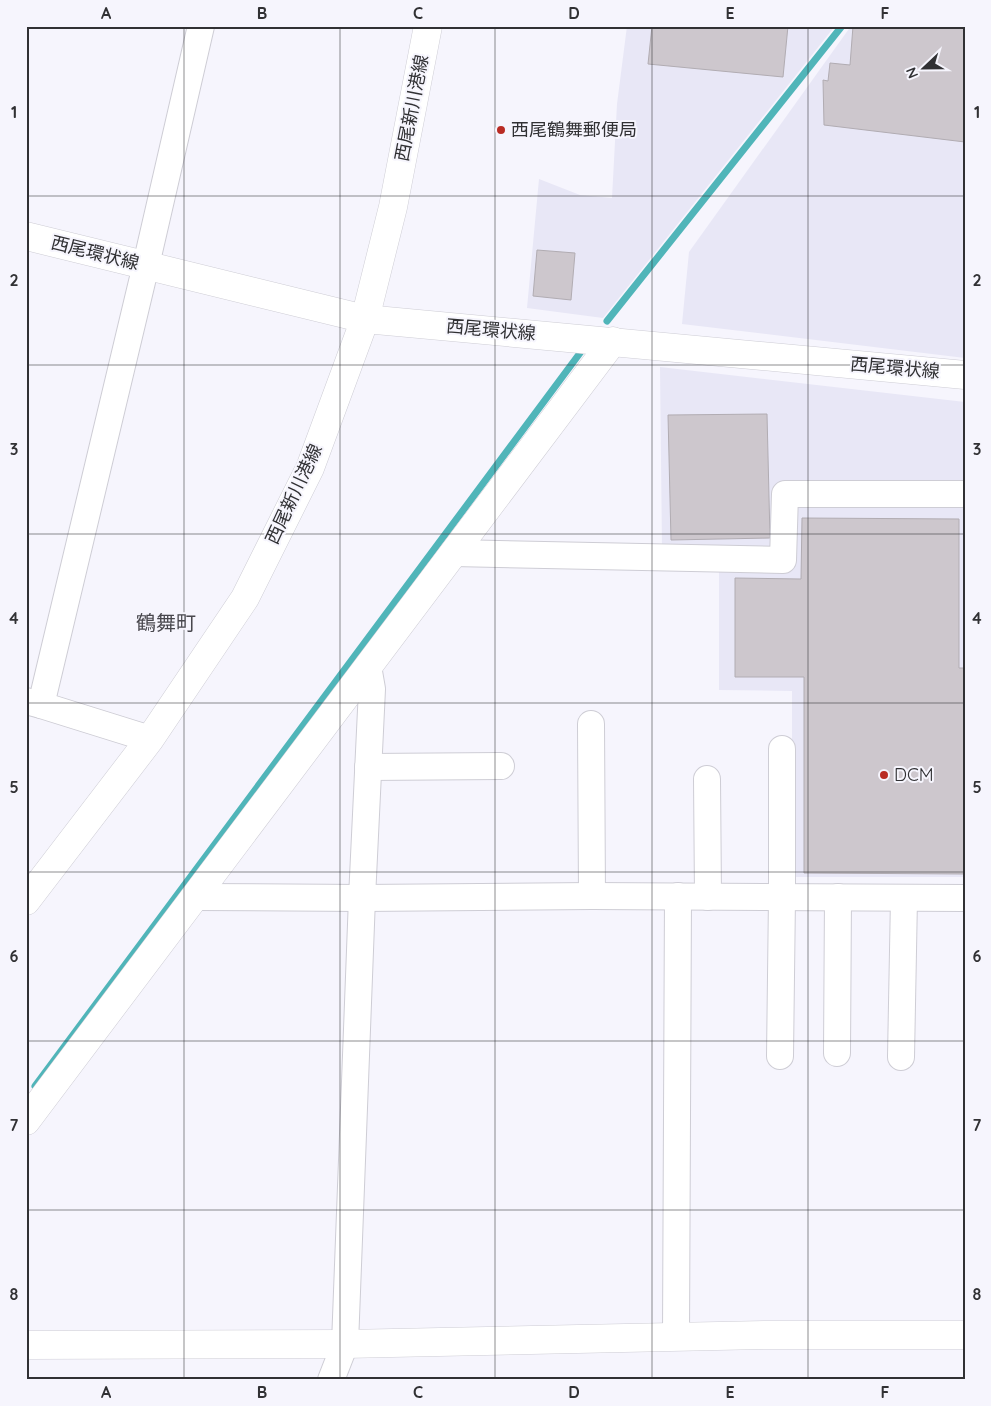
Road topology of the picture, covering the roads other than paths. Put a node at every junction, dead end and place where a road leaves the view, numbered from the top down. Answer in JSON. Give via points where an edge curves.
{"nodes":[{"id":1,"x":200,"y":26,"type":"edge"},
{"id":2,"x":428,"y":26,"type":"edge"},
{"id":3,"x":26,"y":236,"type":"edge"},
{"id":4,"x":146,"y":265,"type":"junction"},
{"id":5,"x":365,"y":319,"type":"junction"},
{"id":6,"x":613,"y":341,"type":"junction"},
{"id":7,"x":965,"y":374,"type":"edge"},
{"id":8,"x":965,"y":494,"type":"edge"},
{"id":9,"x":453,"y":553,"type":"junction"},
{"id":10,"x":368,"y":666,"type":"junction"},
{"id":11,"x":34,"y":703,"type":"edge"},
{"id":12,"x":590,"y":724,"type":"dead end"},
{"id":13,"x":150,"y":739,"type":"junction"},
{"id":14,"x":782,"y":749,"type":"dead end"},
{"id":15,"x":501,"y":766,"type":"dead end"},
{"id":16,"x":368,"y":767,"type":"junction"},
{"id":17,"x":707,"y":779,"type":"dead end"},
{"id":18,"x":195,"y":896,"type":"junction"},
{"id":19,"x":592,"y":896,"type":"junction"},
{"id":20,"x":678,"y":896,"type":"junction"},
{"id":21,"x":708,"y":897,"type":"junction"},
{"id":22,"x":782,"y":897,"type":"junction"},
{"id":23,"x":838,"y":897,"type":"junction"},
{"id":24,"x":362,"y":898,"type":"junction"},
{"id":25,"x":904,"y":898,"type":"junction"},
{"id":26,"x":965,"y":898,"type":"edge"},
{"id":27,"x":26,"y":901,"type":"edge"},
{"id":28,"x":837,"y":1053,"type":"dead end"},
{"id":29,"x":780,"y":1056,"type":"dead end"},
{"id":30,"x":901,"y":1057,"type":"dead end"},
{"id":31,"x":26,"y":1121,"type":"edge"},
{"id":32,"x":965,"y":1335,"type":"edge"},
{"id":33,"x":676,"y":1337,"type":"junction"},
{"id":34,"x":345,"y":1344,"type":"junction"},
{"id":35,"x":26,"y":1345,"type":"edge"},
{"id":36,"x":331,"y":1380,"type":"edge"}],
"edges":[{"from":1,"to":4,"type":"street"},
{"from":2,"to":5,"type":"main road","name":"西尾新川港線","via":[[393,207]]},
{"from":3,"to":4,"type":"main road","name":"西尾環状線"},
{"from":4,"to":5,"type":"main road","name":"西尾環状線"},
{"from":4,"to":11,"type":"street"},
{"from":5,"to":6,"type":"main road","name":"西尾環状線"},
{"from":5,"to":13,"type":"main road","name":"西尾新川港線","via":[[310,468],[245,598]]},
{"from":6,"to":7,"type":"main road","name":"西尾環状線"},
{"from":6,"to":9,"type":"main road"},
{"from":8,"to":9,"type":"street","via":[[785,494],[783,560]]},
{"from":9,"to":10,"type":"main road"},
{"from":10,"to":16,"type":"street","via":[[372,689]]},
{"from":10,"to":18,"type":"main road"},
{"from":11,"to":13,"type":"street"},
{"from":12,"to":19,"type":"street"},
{"from":13,"to":27,"type":"main road","name":"西尾新川港線"},
{"from":14,"to":22,"type":"street"},
{"from":15,"to":16,"type":"street"},
{"from":16,"to":24,"type":"street"},
{"from":17,"to":21,"type":"street"},
{"from":18,"to":24,"type":"street"},
{"from":18,"to":31,"type":"main road"},
{"from":19,"to":20,"type":"street"},
{"from":19,"to":24,"type":"street"},
{"from":20,"to":21,"type":"street"},
{"from":20,"to":33,"type":"street"},
{"from":21,"to":22,"type":"street"},
{"from":22,"to":23,"type":"street"},
{"from":22,"to":29,"type":"street"},
{"from":23,"to":25,"type":"street"},
{"from":23,"to":28,"type":"street"},
{"from":24,"to":34,"type":"street"},
{"from":25,"to":26,"type":"street"},
{"from":25,"to":30,"type":"street"},
{"from":32,"to":33,"type":"main road"},
{"from":33,"to":34,"type":"main road"},
{"from":34,"to":35,"type":"main road"},
{"from":34,"to":36,"type":"street"}]}
